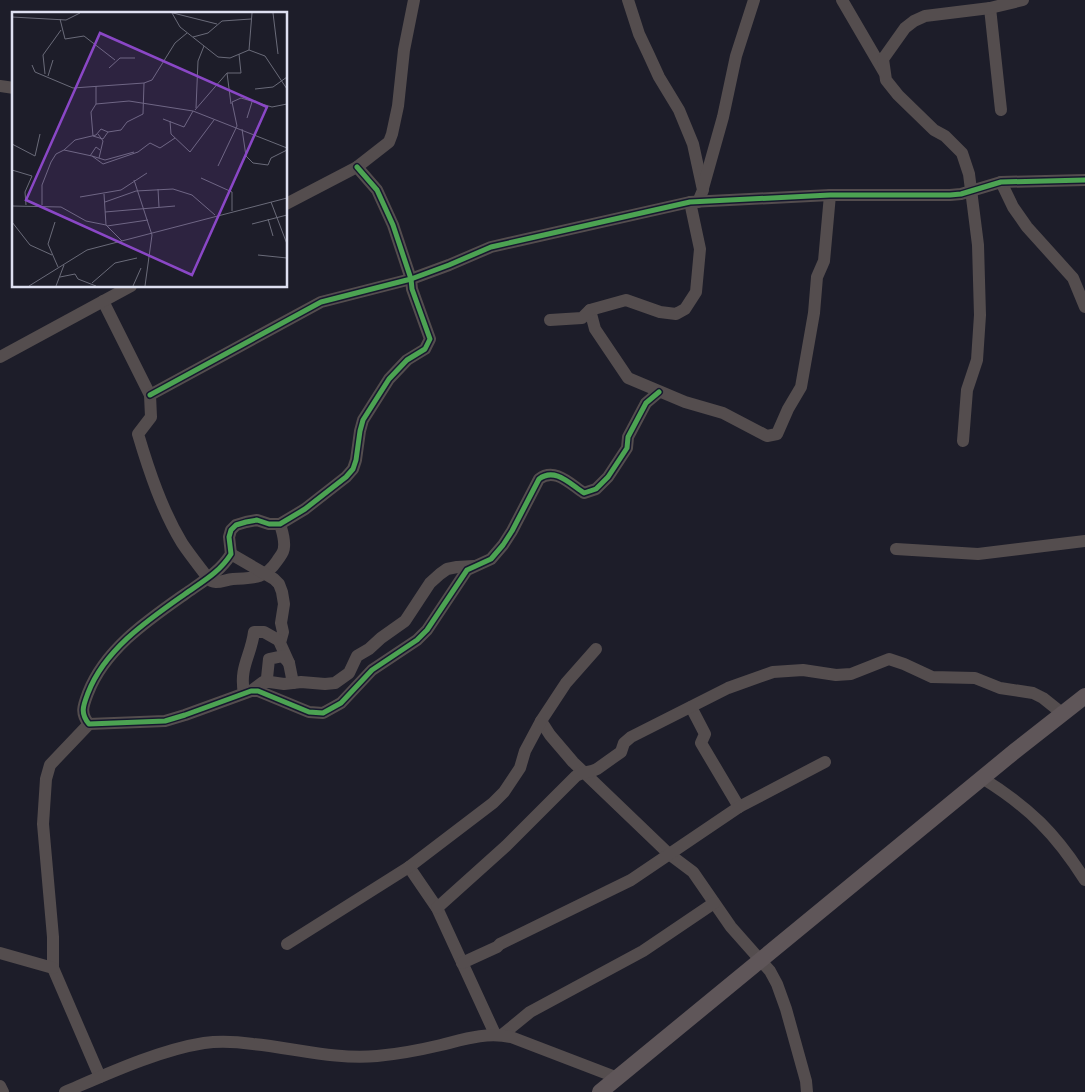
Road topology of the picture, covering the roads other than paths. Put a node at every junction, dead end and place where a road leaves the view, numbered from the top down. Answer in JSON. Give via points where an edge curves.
{"nodes":[{"id":1,"x":414,"y":0,"type":"edge"},
{"id":2,"x":628,"y":0,"type":"edge"},
{"id":3,"x":754,"y":0,"type":"edge"},
{"id":4,"x":842,"y":0,"type":"edge"},
{"id":5,"x":1023,"y":0,"type":"edge"},
{"id":6,"x":990,"y":8,"type":"junction"},
{"id":7,"x":884,"y":72,"type":"junction"},
{"id":8,"x":1002,"y":110,"type":"dead end"},
{"id":9,"x":357,"y":167,"type":"junction"},
{"id":10,"x":1085,"y":180,"type":"edge"},
{"id":11,"x":1001,"y":182,"type":"junction"},
{"id":12,"x":971,"y":191,"type":"junction"},
{"id":13,"x":830,"y":195,"type":"junction"},
{"id":14,"x":697,"y":198,"type":"junction"},
{"id":15,"x":288,"y":203,"type":"edge"},
{"id":16,"x":411,"y":279,"type":"junction"},
{"id":17,"x":127,"y":288,"type":"edge"},
{"id":18,"x":103,"y":301,"type":"junction"},
{"id":19,"x":1085,"y":307,"type":"edge"},
{"id":20,"x":590,"y":310,"type":"junction"},
{"id":21,"x":550,"y":320,"type":"dead end"},
{"id":22,"x":0,"y":357,"type":"edge"},
{"id":23,"x":658,"y":392,"type":"junction"},
{"id":24,"x":150,"y":395,"type":"junction"},
{"id":25,"x":963,"y":441,"type":"dead end"},
{"id":26,"x":280,"y":524,"type":"junction"},
{"id":27,"x":1085,"y":541,"type":"edge"},
{"id":28,"x":896,"y":550,"type":"dead end"},
{"id":29,"x":231,"y":554,"type":"junction"},
{"id":30,"x":474,"y":566,"type":"junction"},
{"id":31,"x":265,"y":574,"type":"junction"},
{"id":32,"x":208,"y":578,"type":"junction"},
{"id":33,"x":280,"y":641,"type":"junction"},
{"id":34,"x":596,"y":649,"type":"dead end"},
{"id":35,"x":291,"y":674,"type":"junction"},
{"id":36,"x":265,"y":680,"type":"junction"},
{"id":37,"x":248,"y":692,"type":"junction"},
{"id":38,"x":1085,"y":696,"type":"edge"},
{"id":39,"x":691,"y":707,"type":"junction"},
{"id":40,"x":1063,"y":714,"type":"junction"},
{"id":41,"x":541,"y":721,"type":"junction"},
{"id":42,"x":89,"y":724,"type":"junction"},
{"id":43,"x":825,"y":762,"type":"dead end"},
{"id":44,"x":583,"y":771,"type":"junction"},
{"id":45,"x":982,"y":778,"type":"junction"},
{"id":46,"x":739,"y":807,"type":"junction"},
{"id":47,"x":669,"y":854,"type":"junction"},
{"id":48,"x":409,"y":866,"type":"junction"},
{"id":49,"x":1085,"y":880,"type":"edge"},
{"id":50,"x":714,"y":903,"type":"junction"},
{"id":51,"x":437,"y":908,"type":"junction"},
{"id":52,"x":287,"y":944,"type":"dead end"},
{"id":53,"x":0,"y":953,"type":"edge"},
{"id":54,"x":761,"y":960,"type":"junction"},
{"id":55,"x":462,"y":963,"type":"junction"},
{"id":56,"x":53,"y":968,"type":"junction"},
{"id":57,"x":498,"y":1034,"type":"junction"},
{"id":58,"x":100,"y":1077,"type":"junction"},
{"id":59,"x":618,"y":1078,"type":"junction"},
{"id":60,"x":0,"y":1086,"type":"edge"},
{"id":61,"x":3,"y":1092,"type":"edge"},
{"id":62,"x":64,"y":1092,"type":"edge"},
{"id":63,"x":600,"y":1092,"type":"edge"},
{"id":64,"x":807,"y":1092,"type":"edge"}],
"edges":[{"from":1,"to":9,"type":"street","via":[[392,134],[388,142]]},
{"from":2,"to":14,"type":"street","via":[[639,34],[693,144]]},
{"from":3,"to":14,"type":"street","via":[[736,56],[723,117]]},
{"from":4,"to":7,"type":"street"},
{"from":5,"to":6,"type":"street"},
{"from":6,"to":7,"type":"street","via":[[925,16],[914,21],[886,54]]},
{"from":6,"to":8,"type":"street"},
{"from":7,"to":12,"type":"street","via":[[898,95],[962,153]]},
{"from":9,"to":15,"type":"street"},
{"from":9,"to":16,"type":"street","via":[[377,190]]},
{"from":10,"to":11,"type":"street"},
{"from":11,"to":12,"type":"street"},
{"from":11,"to":19,"type":"street","via":[[1012,207],[1072,278]]},
{"from":12,"to":13,"type":"street","via":[[950,195]]},
{"from":12,"to":25,"type":"street","via":[[978,245],[980,315],[977,360],[967,390]]},
{"from":13,"to":14,"type":"street"},
{"from":13,"to":23,"type":"street","via":[[824,261],[817,277],[801,387],[777,434],[767,436],[723,413]]},
{"from":14,"to":16,"type":"street","via":[[491,247]]},
{"from":14,"to":20,"type":"street","via":[[700,249],[696,292],[685,309],[676,314],[660,312],[626,300]]},
{"from":16,"to":24,"type":"street","via":[[321,302]]},
{"from":16,"to":26,"type":"street","via":[[430,339],[425,349],[407,360],[390,378],[363,420],[352,469],[316,502]]},
{"from":17,"to":18,"type":"street"},
{"from":18,"to":22,"type":"street"},
{"from":18,"to":24,"type":"street"},
{"from":20,"to":21,"type":"street","via":[[582,318]]},
{"from":20,"to":23,"type":"street","via":[[595,329],[628,378]]},
{"from":23,"to":30,"type":"street","via":[[646,403],[628,437],[627,448],[602,484],[584,493],[556,475],[538,479],[503,545],[491,558]]},
{"from":24,"to":32,"type":"street","via":[[150,417],[138,434],[144,454],[173,526]]},
{"from":26,"to":29,"type":"street","via":[[257,520],[236,525],[229,537]]},
{"from":26,"to":31,"type":"street","via":[[284,550]]},
{"from":27,"to":28,"type":"street","via":[[978,554]]},
{"from":29,"to":31,"type":"street"},
{"from":29,"to":32,"type":"street"},
{"from":30,"to":35,"type":"street","via":[[457,567],[440,574],[430,583],[405,621],[357,656],[342,679],[329,684],[306,682]]},
{"from":30,"to":37,"type":"street","via":[[467,570],[427,630],[372,670],[334,708],[323,713],[309,712],[258,691]]},
{"from":31,"to":32,"type":"street","via":[[217,583]]},
{"from":31,"to":33,"type":"street","via":[[279,584],[282,592],[283,632]]},
{"from":32,"to":42,"type":"street","via":[[123,642],[100,669],[82,709]]},
{"from":33,"to":35,"type":"street"},
{"from":33,"to":37,"type":"street","via":[[264,632],[254,632],[242,674]]},
{"from":34,"to":41,"type":"street","via":[[566,683]]},
{"from":35,"to":36,"type":"street","via":[[284,684]]},
{"from":35,"to":36,"type":"street","via":[[283,656],[269,659]]},
{"from":36,"to":37,"type":"street"},
{"from":37,"to":42,"type":"street","via":[[165,721]]},
{"from":38,"to":40,"type":"main road"},
{"from":39,"to":40,"type":"street","via":[[728,688],[774,672],[803,670],[851,674],[889,659],[932,677],[975,678],[1000,688],[1033,693]]},
{"from":39,"to":44,"type":"street","via":[[631,737],[621,752],[597,770]]},
{"from":39,"to":46,"type":"street","via":[[705,734],[701,743]]},
{"from":40,"to":45,"type":"main road"},
{"from":41,"to":44,"type":"street","via":[[562,750]]},
{"from":41,"to":48,"type":"street","via":[[520,768],[504,792],[480,814]]},
{"from":42,"to":56,"type":"street","via":[[50,765],[46,779],[43,824]]},
{"from":43,"to":46,"type":"street"},
{"from":44,"to":47,"type":"street"},
{"from":44,"to":51,"type":"street"},
{"from":45,"to":49,"type":"street","via":[[1042,824],[1067,852]]},
{"from":45,"to":54,"type":"main road"},
{"from":46,"to":47,"type":"street"},
{"from":47,"to":50,"type":"street","via":[[693,872]]},
{"from":47,"to":55,"type":"street","via":[[631,880]]},
{"from":48,"to":51,"type":"street"},
{"from":48,"to":52,"type":"street"},
{"from":50,"to":54,"type":"street"},
{"from":50,"to":57,"type":"street","via":[[643,951],[530,1012]]},
{"from":51,"to":55,"type":"street"},
{"from":53,"to":56,"type":"street"},
{"from":54,"to":59,"type":"main road"},
{"from":54,"to":64,"type":"street","via":[[777,984],[786,1009]]},
{"from":55,"to":57,"type":"street"},
{"from":56,"to":58,"type":"street"},
{"from":57,"to":58,"type":"street","via":[[473,1036],[412,1052],[375,1057],[331,1055],[254,1044],[205,1043],[178,1049]]},
{"from":57,"to":59,"type":"street","via":[[511,1036]]},
{"from":58,"to":62,"type":"street"},
{"from":59,"to":63,"type":"main road"},
{"from":60,"to":61,"type":"street"}]}
